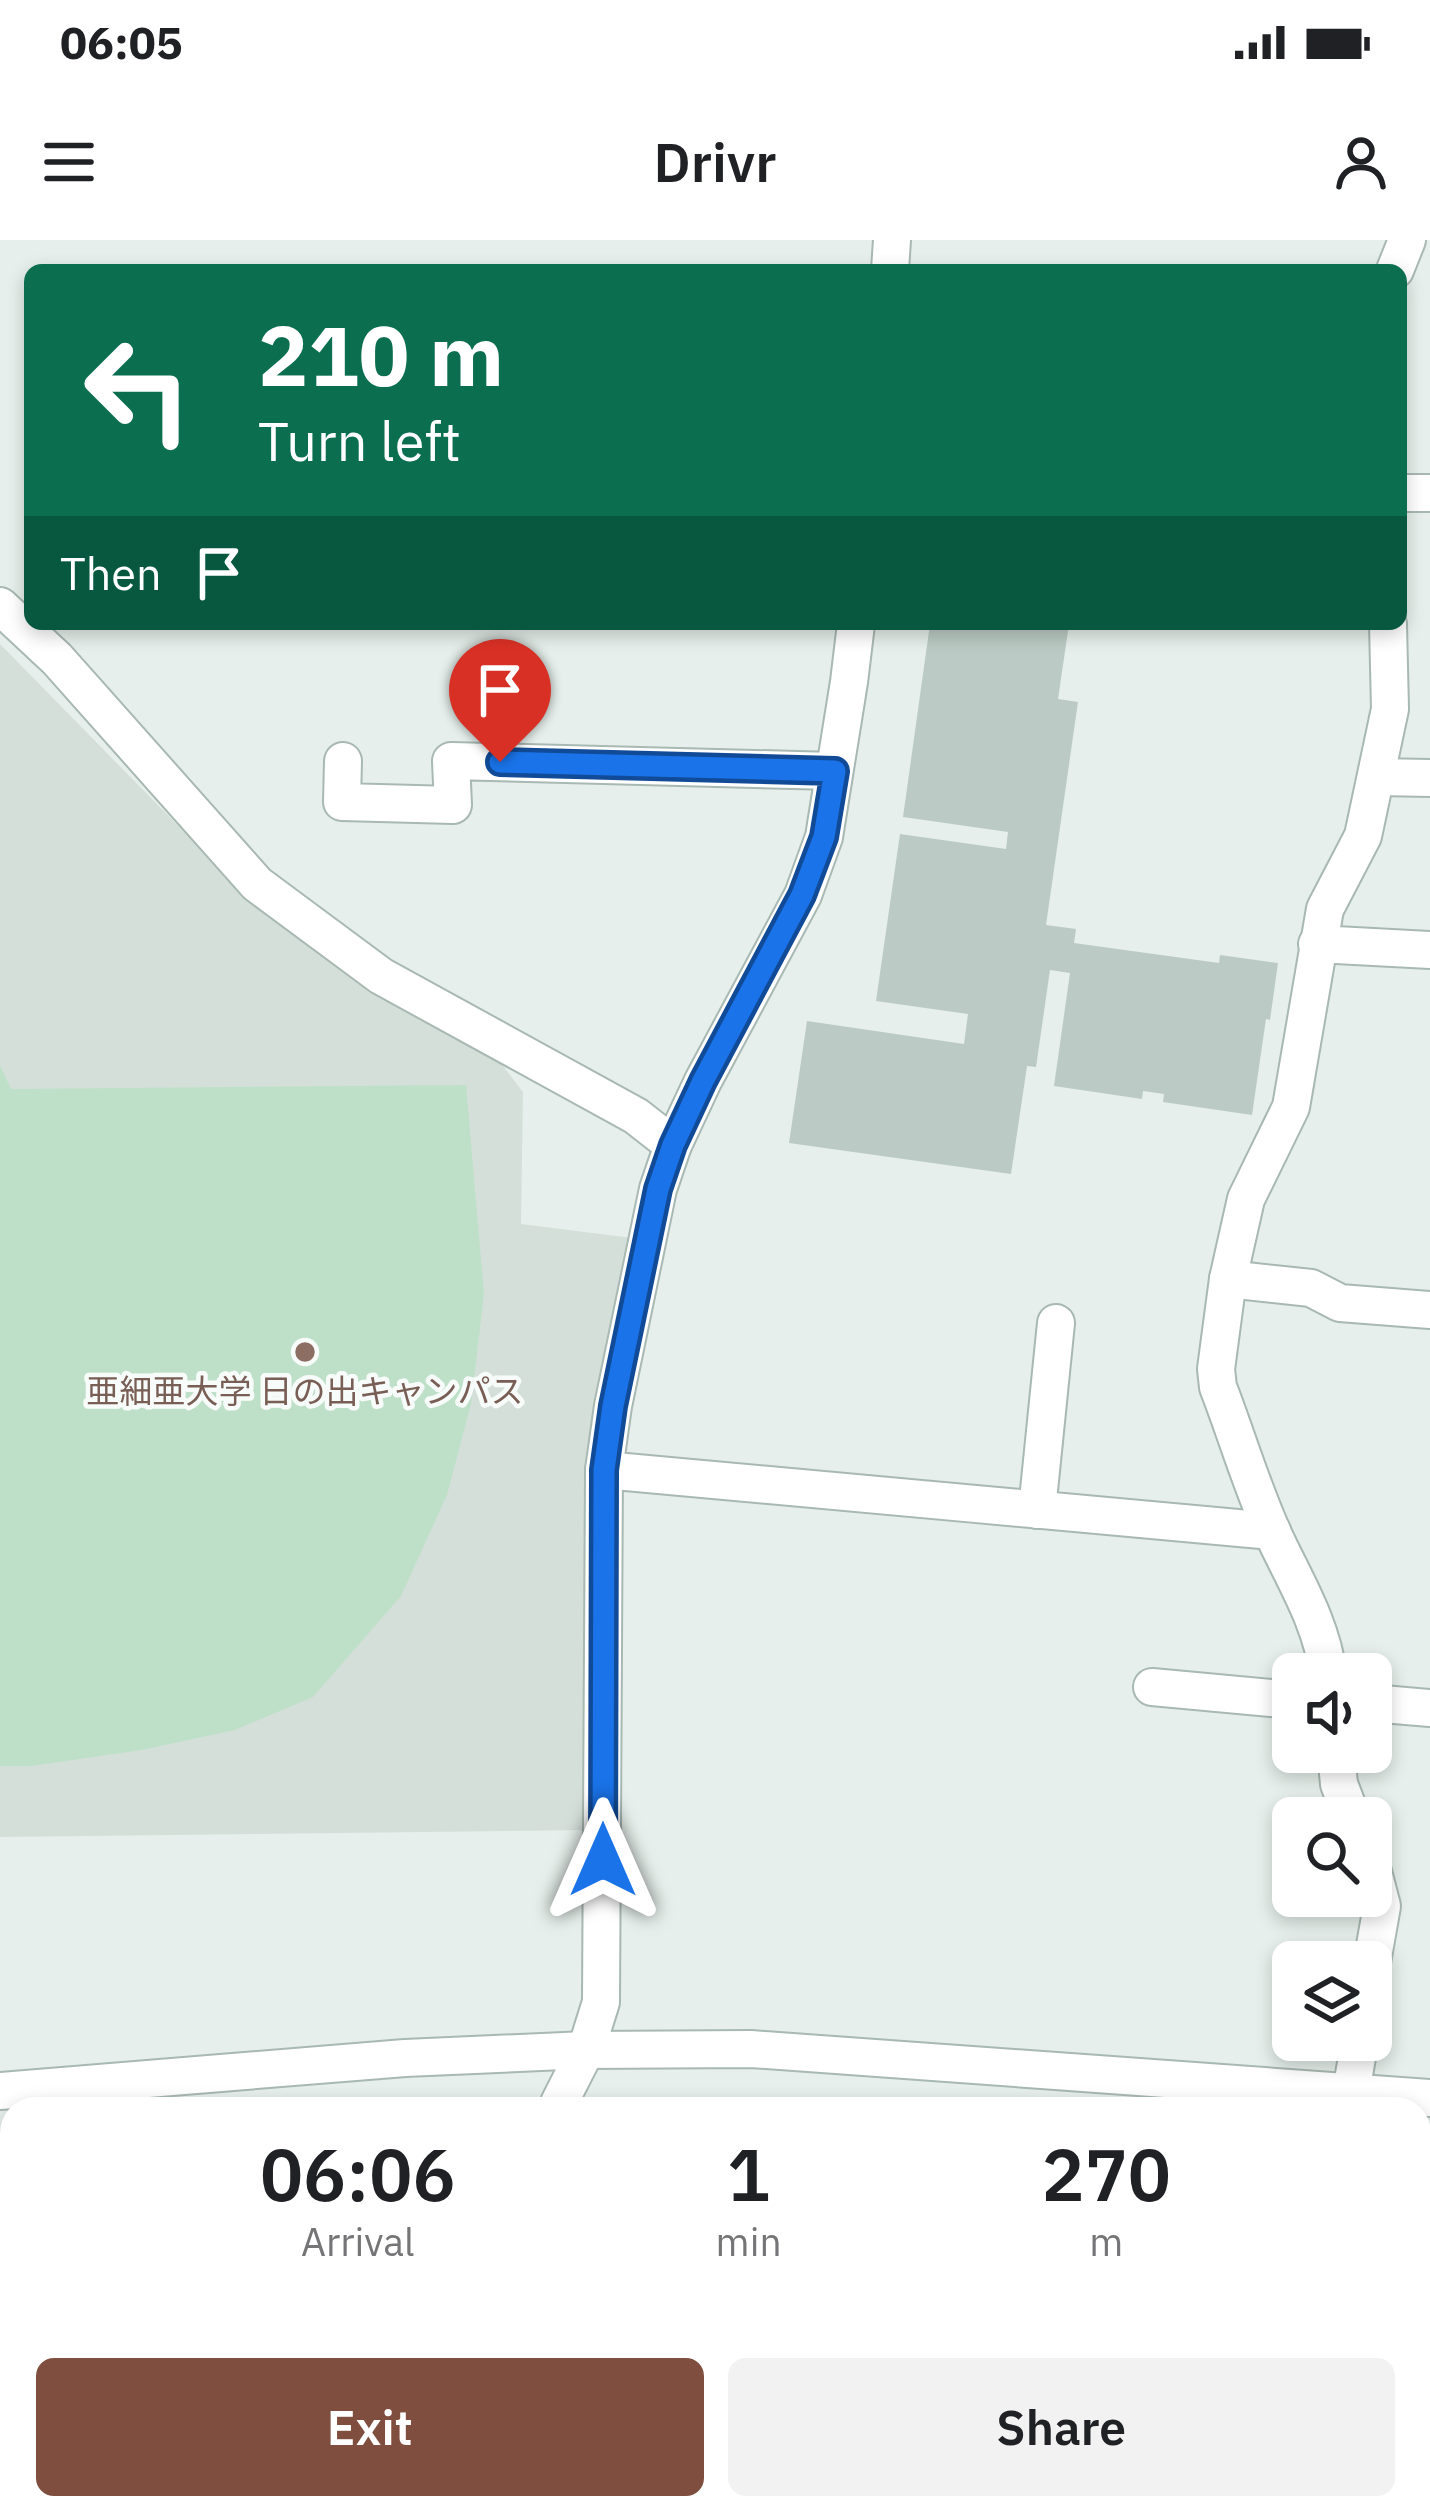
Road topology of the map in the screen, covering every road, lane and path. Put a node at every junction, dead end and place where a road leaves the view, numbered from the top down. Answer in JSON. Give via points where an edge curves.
{"nodes":[{"id":1,"x":0,"y":605,"type":"edge"},
{"id":2,"x":24,"y":628,"type":"edge"},
{"id":3,"x":26,"y":630,"type":"edge"},
{"id":4,"x":855,"y":630,"type":"edge"},
{"id":5,"x":1388,"y":630,"type":"edge"},
{"id":6,"x":343,"y":761,"type":"dead end"},
{"id":7,"x":835,"y":771,"type":"junction"},
{"id":8,"x":1376,"y":777,"type":"junction"},
{"id":9,"x":1430,"y":778,"type":"edge"},
{"id":10,"x":1317,"y":944,"type":"junction"},
{"id":11,"x":1430,"y":950,"type":"edge"},
{"id":12,"x":673,"y":1145,"type":"junction"},
{"id":13,"x":1228,"y":1279,"type":"junction"},
{"id":14,"x":1430,"y":1310,"type":"edge"},
{"id":15,"x":1056,"y":1323,"type":"dead end"},
{"id":16,"x":604,"y":1470,"type":"junction"},
{"id":17,"x":1037,"y":1510,"type":"junction"},
{"id":18,"x":1272,"y":1532,"type":"junction"},
{"id":19,"x":1325,"y":1653,"type":"edge"},
{"id":20,"x":1152,"y":1687,"type":"dead end"},
{"id":21,"x":1272,"y":1698,"type":"edge"},
{"id":22,"x":1392,"y":1705,"type":"edge"},
{"id":23,"x":1430,"y":1708,"type":"edge"},
{"id":24,"x":586,"y":2050,"type":"junction"},
{"id":25,"x":1356,"y":2061,"type":"edge"},
{"id":26,"x":0,"y":2091,"type":"edge"},
{"id":27,"x":1351,"y":2092,"type":"junction"},
{"id":28,"x":564,"y":2097,"type":"edge"},
{"id":29,"x":1417,"y":2097,"type":"edge"}],
"edges":[{"from":1,"to":2,"type":"street"},
{"from":3,"to":12,"type":"street","via":[[257,884],[381,976],[636,1116]]},
{"from":4,"to":7,"type":"street"},
{"from":5,"to":8,"type":"street","via":[[1390,709]]},
{"from":6,"to":7,"type":"street","via":[[342,802],[453,805],[452,761]]},
{"from":7,"to":12,"type":"street","via":[[824,837],[802,895]]},
{"from":8,"to":9,"type":"street"},
{"from":8,"to":10,"type":"street","via":[[1363,836],[1325,909]]},
{"from":10,"to":11,"type":"street"},
{"from":10,"to":13,"type":"street","via":[[1291,1107],[1246,1199]]},
{"from":12,"to":16,"type":"street"},
{"from":13,"to":14,"type":"street","via":[[1311,1288],[1340,1303]]},
{"from":13,"to":18,"type":"street","via":[[1217,1387]]},
{"from":15,"to":17,"type":"street"},
{"from":16,"to":17,"type":"street"},
{"from":16,"to":24,"type":"street","via":[[601,2002]]},
{"from":17,"to":18,"type":"street"},
{"from":18,"to":19,"type":"street"},
{"from":20,"to":21,"type":"street"},
{"from":22,"to":23,"type":"street"},
{"from":24,"to":26,"type":"street"},
{"from":24,"to":27,"type":"street","via":[[751,2049]]},
{"from":24,"to":28,"type":"street"},
{"from":25,"to":27,"type":"street"},
{"from":27,"to":29,"type":"street"}]}
